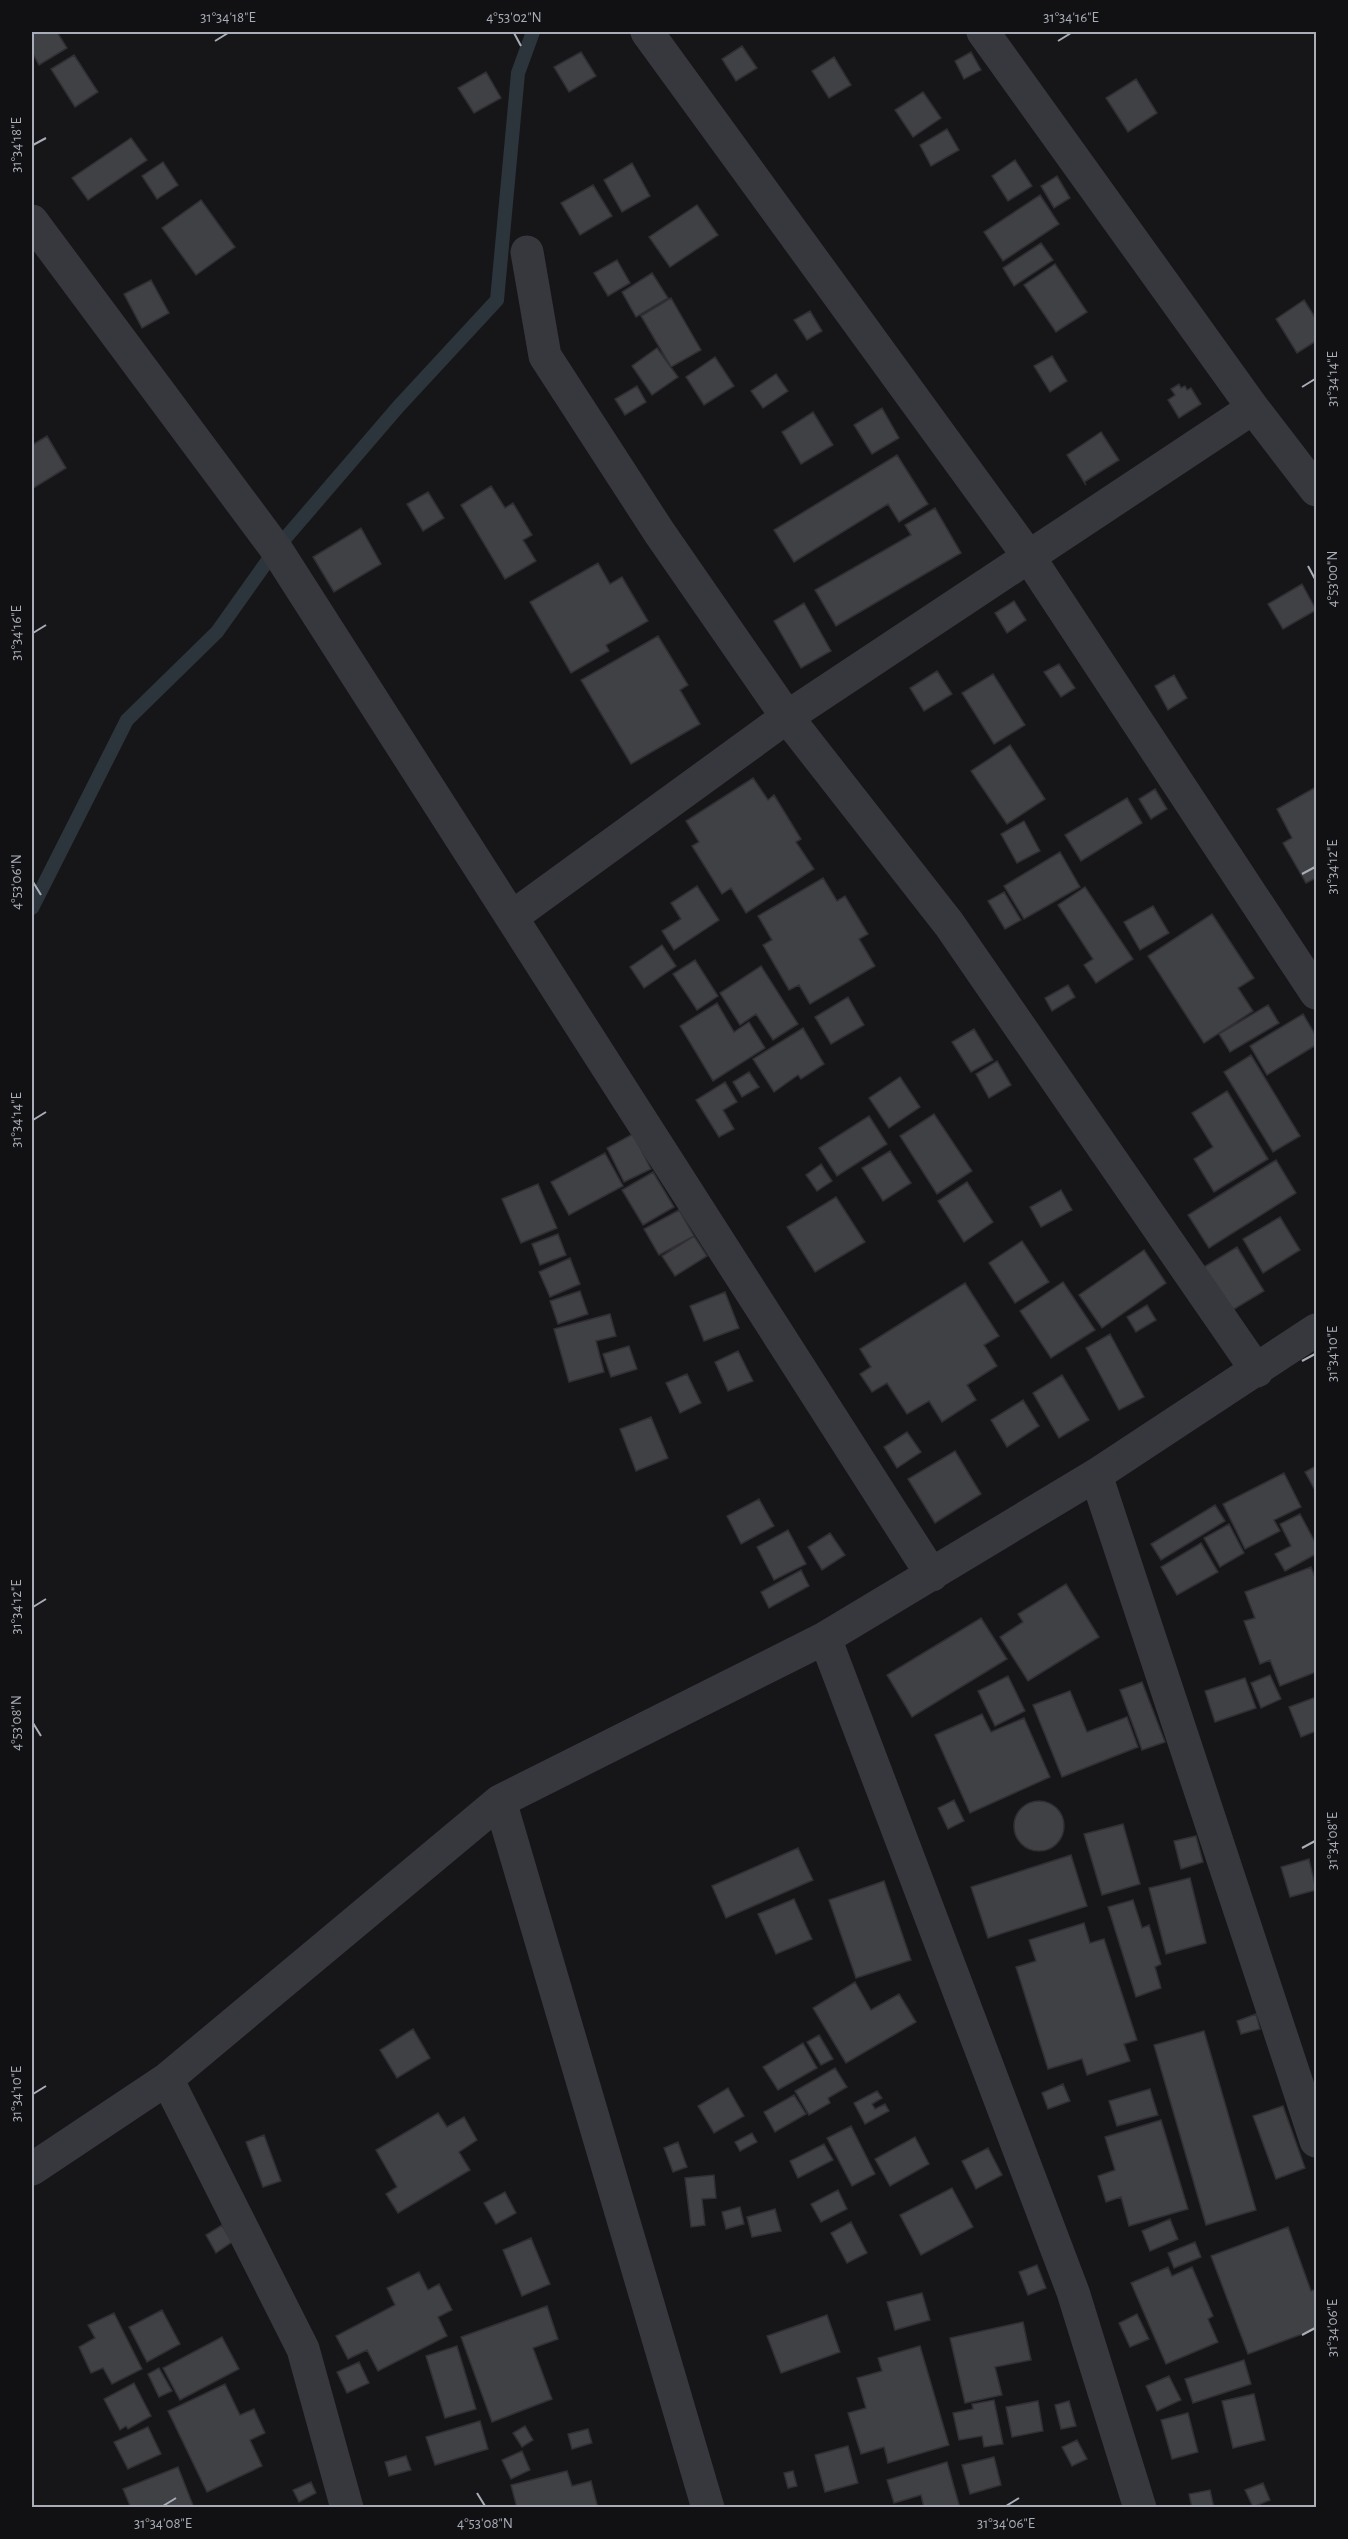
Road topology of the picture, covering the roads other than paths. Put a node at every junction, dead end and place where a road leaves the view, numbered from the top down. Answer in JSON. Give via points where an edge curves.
{"nodes":[{"id":1,"x":647,"y":32,"type":"edge"},
{"id":2,"x":983,"y":32,"type":"edge"},
{"id":3,"x":32,"y":221,"type":"edge"},
{"id":4,"x":527,"y":252,"type":"dead end"},
{"id":5,"x":1253,"y":408,"type":"junction"},
{"id":6,"x":1317,"y":490,"type":"edge"},
{"id":7,"x":1029,"y":557,"type":"junction"},
{"id":8,"x":787,"y":717,"type":"junction"},
{"id":9,"x":512,"y":916,"type":"junction"},
{"id":10,"x":1317,"y":993,"type":"edge"},
{"id":11,"x":1317,"y":1330,"type":"edge"},
{"id":12,"x":1257,"y":1371,"type":"junction"},
{"id":13,"x":1096,"y":1475,"type":"junction"},
{"id":14,"x":932,"y":1575,"type":"junction"},
{"id":15,"x":825,"y":1638,"type":"junction"},
{"id":16,"x":500,"y":1801,"type":"junction"},
{"id":17,"x":167,"y":2079,"type":"junction"},
{"id":18,"x":1317,"y":2141,"type":"edge"},
{"id":19,"x":32,"y":2169,"type":"edge"},
{"id":20,"x":347,"y":2508,"type":"edge"},
{"id":21,"x":708,"y":2508,"type":"edge"},
{"id":22,"x":1140,"y":2508,"type":"edge"}],
"edges":[{"from":1,"to":7,"type":"street"},
{"from":2,"to":5,"type":"street"},
{"from":3,"to":9,"type":"street","via":[[276,549]]},
{"from":4,"to":8,"type":"street","via":[[545,356],[659,532]]},
{"from":5,"to":6,"type":"street"},
{"from":5,"to":7,"type":"street"},
{"from":7,"to":8,"type":"street"},
{"from":7,"to":10,"type":"street"},
{"from":8,"to":9,"type":"street"},
{"from":8,"to":12,"type":"street","via":[[949,924]]},
{"from":9,"to":14,"type":"street"},
{"from":11,"to":12,"type":"street"},
{"from":12,"to":13,"type":"street"},
{"from":13,"to":14,"type":"street"},
{"from":13,"to":18,"type":"street"},
{"from":14,"to":15,"type":"street"},
{"from":15,"to":16,"type":"street"},
{"from":15,"to":22,"type":"street","via":[[1073,2292]]},
{"from":16,"to":17,"type":"street"},
{"from":16,"to":21,"type":"street"},
{"from":17,"to":19,"type":"street"},
{"from":17,"to":20,"type":"street","via":[[303,2349]]}]}
